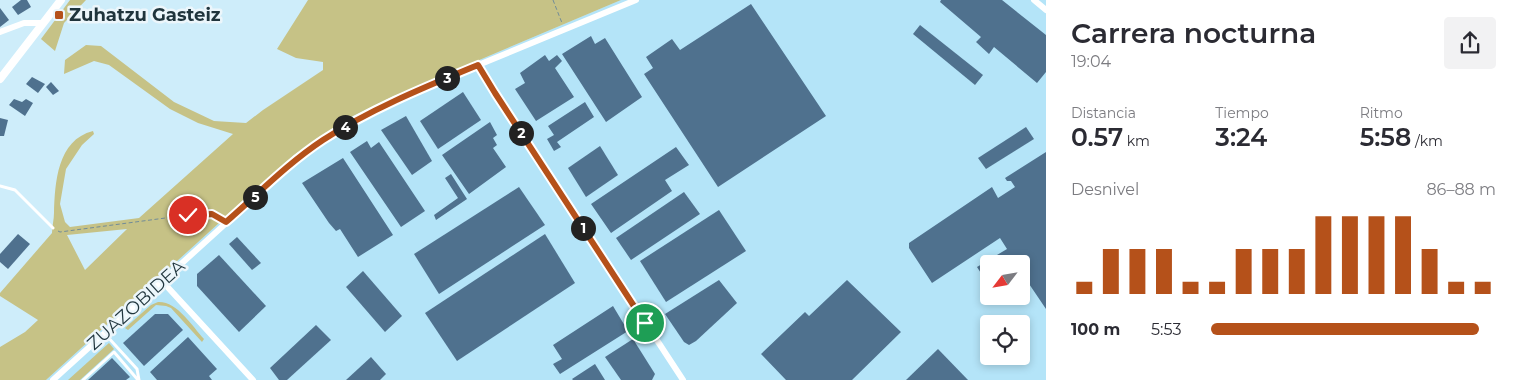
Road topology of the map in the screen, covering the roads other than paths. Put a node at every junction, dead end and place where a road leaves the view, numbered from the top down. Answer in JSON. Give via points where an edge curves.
{"nodes":[{"id":1,"x":61,"y":0,"type":"edge"},
{"id":2,"x":636,"y":0,"type":"edge"},
{"id":3,"x":1034,"y":0,"type":"edge"},
{"id":4,"x":1046,"y":10,"type":"edge"},
{"id":5,"x":42,"y":23,"type":"junction"},
{"id":6,"x":0,"y":32,"type":"edge"},
{"id":7,"x":478,"y":65,"type":"junction"},
{"id":8,"x":0,"y":79,"type":"edge"},
{"id":9,"x":0,"y":186,"type":"edge"},
{"id":10,"x":53,"y":228,"type":"road end"},
{"id":11,"x":162,"y":281,"type":"junction"},
{"id":12,"x":104,"y":334,"type":"junction"},
{"id":13,"x":54,"y":380,"type":"edge"},
{"id":14,"x":83,"y":380,"type":"edge"},
{"id":15,"x":139,"y":380,"type":"edge"},
{"id":16,"x":253,"y":380,"type":"edge"},
{"id":17,"x":683,"y":380,"type":"edge"}],
"edges":[{"from":1,"to":5,"type":"street"},
{"from":2,"to":7,"type":"street","name":"ZUAZOBIDEA"},
{"from":3,"to":4,"type":"street"},
{"from":5,"to":6,"type":"street","via":[[24,23]]},
{"from":5,"to":8,"type":"street"},
{"from":7,"to":11,"type":"street","name":"ZUAZOBIDEA","via":[[389,104],[321,141]]},
{"from":7,"to":17,"type":"street"},
{"from":9,"to":10,"type":"lane","via":[[15,190]]},
{"from":11,"to":12,"type":"street","name":"ZUAZOBIDEA"},
{"from":11,"to":16,"type":"street"},
{"from":12,"to":13,"type":"street","name":"ZUAZOBIDEA"},
{"from":12,"to":15,"type":"lane","via":[[137,369]]},
{"from":14,"to":15,"type":"lane","via":[[114,352]]}]}
